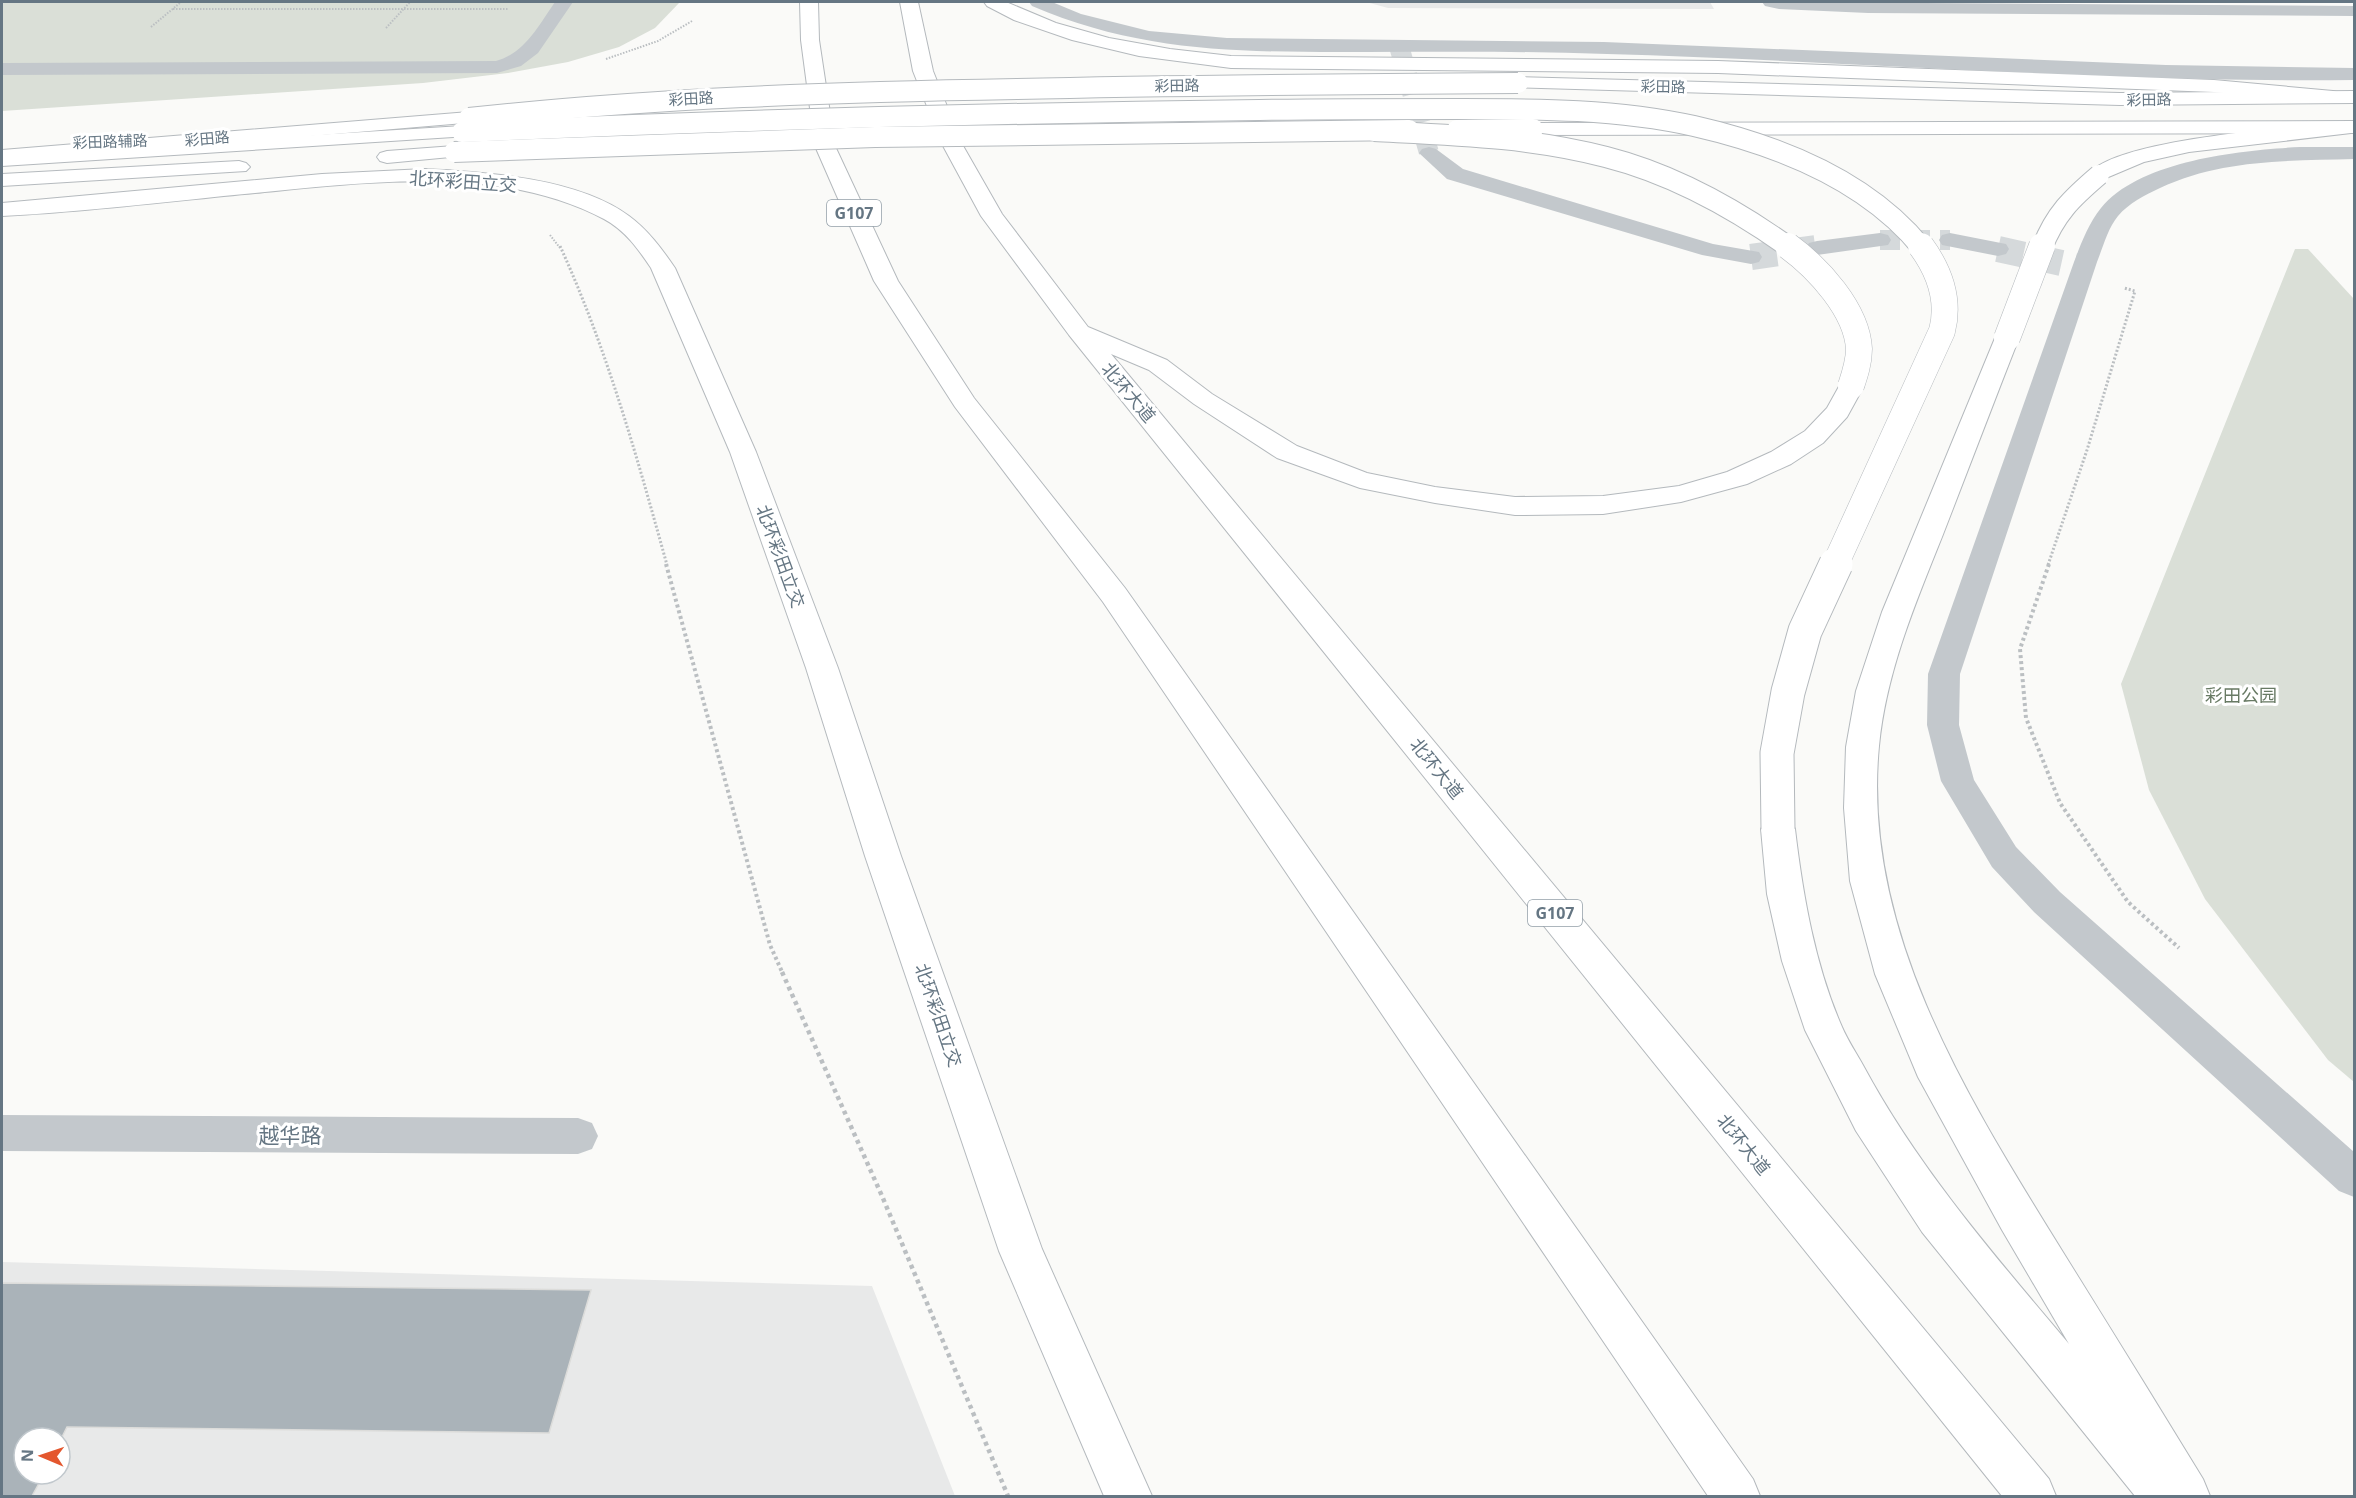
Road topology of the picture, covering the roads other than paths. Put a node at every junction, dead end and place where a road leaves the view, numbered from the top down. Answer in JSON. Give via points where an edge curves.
{"nodes":[{"id":1,"x":808,"y":2,"type":"edge"},
{"id":2,"x":909,"y":2,"type":"edge"},
{"id":3,"x":993,"y":2,"type":"edge"},
{"id":4,"x":1038,"y":2,"type":"edge"},
{"id":5,"x":1771,"y":2,"type":"edge"},
{"id":6,"x":562,"y":5,"type":"edge"},
{"id":7,"x":2355,"y":11,"type":"edge"},
{"id":8,"x":2,"y":69,"type":"edge"},
{"id":9,"x":2355,"y":74,"type":"edge"},
{"id":10,"x":2333,"y":97,"type":"junction"},
{"id":11,"x":2355,"y":97,"type":"edge"},
{"id":12,"x":1374,"y":131,"type":"junction"},
{"id":13,"x":461,"y":134,"type":"junction"},
{"id":14,"x":2353,"y":135,"type":"edge"},
{"id":15,"x":219,"y":137,"type":"junction"},
{"id":16,"x":2,"y":144,"type":"edge"},
{"id":17,"x":1429,"y":153,"type":"tunnel mouth"},
{"id":18,"x":2,"y":158,"type":"edge"},
{"id":19,"x":262,"y":165,"type":"junction"},
{"id":20,"x":2,"y":180,"type":"edge"},
{"id":21,"x":2,"y":197,"type":"edge"},
{"id":22,"x":2,"y":210,"type":"edge"},
{"id":23,"x":1880,"y":240,"type":"tunnel mouth"},
{"id":24,"x":1950,"y":240,"type":"tunnel mouth"},
{"id":25,"x":1817,"y":248,"type":"tunnel mouth"},
{"id":26,"x":1998,"y":249,"type":"tunnel mouth"},
{"id":27,"x":1751,"y":256,"type":"tunnel mouth"},
{"id":28,"x":1078,"y":330,"type":"junction"},
{"id":29,"x":2,"y":1133,"type":"edge"},
{"id":30,"x":578,"y":1136,"type":"dead end"},
{"id":31,"x":2355,"y":1178,"type":"edge"},
{"id":32,"x":1128,"y":1497,"type":"edge"},
{"id":33,"x":1736,"y":1497,"type":"edge"},
{"id":34,"x":2032,"y":1497,"type":"edge"},
{"id":35,"x":2165,"y":1497,"type":"edge"},
{"id":36,"x":2186,"y":1497,"type":"edge"}],
"edges":[{"from":1,"to":33,"type":"main road","number":"G107","via":[[825,146],[886,281],[964,402],[1114,595]]},
{"from":2,"to":28,"type":"main road","name":"北环大道","number":"G107","via":[[923,71],[952,144],[992,216]]},
{"from":3,"to":10,"type":"main road","via":[[1032,21],[1099,42],[1231,62],[1718,67],[2203,85]]},
{"from":4,"to":9,"type":"street","via":[[1114,29],[1207,44],[1602,48],[2140,71]]},
{"from":5,"to":7,"type":"street","via":[[1868,8]]},
{"from":6,"to":8,"type":"street","via":[[524,56],[497,67]]},
{"from":10,"to":11,"type":"main road","name":"彩田路"},
{"from":10,"to":13,"type":"main road","name":"彩田路","bridge":true,"via":[[2120,99],[1518,83],[1237,84],[797,93],[577,106]]},
{"from":12,"to":13,"type":"main road","name":"彩田路","bridge":true,"via":[[875,137]]},
{"from":12,"to":14,"type":"main road","name":"彩田路","bridge":true},
{"from":12,"to":28,"type":"main road","bridge":true,"via":[[1487,137],[1565,148],[1645,169],[1718,201],[1795,253],[1814,269],[1843,305],[1859,343],[1851,386],[1838,411],[1814,437],[1781,458],[1737,478],[1680,494],[1603,505],[1515,506],[1360,480],[1287,452],[1203,399],[1158,365]]},
{"from":13,"to":15,"type":"main road","name":"彩田路"},
{"from":13,"to":18,"type":"main road"},
{"from":13,"to":19,"type":"main road","name":"彩田路"},
{"from":13,"to":35,"type":"main road","bridge":true,"via":[[709,122],[1074,112],[1558,109],[1682,122],[1733,135],[1787,154],[1865,195],[1926,251],[1941,280],[1946,309],[1925,371],[1805,631],[1788,692],[1777,753],[1778,829],[1785,894],[1801,961],[1824,1030],[1870,1118],[1937,1218]]},
{"from":14,"to":31,"type":"street","via":[[2197,164],[2128,195],[2106,217],[2080,277],[1944,674],[1943,725],[1958,781],[2004,857],[2047,902]]},
{"from":14,"to":36,"type":"main road","bridge":true,"via":[[2180,148],[2136,158],[2099,175],[2069,200],[2039,253],[1897,612],[1872,691],[1862,747],[1861,808],[1868,880],[1894,974],[1938,1077]]},
{"from":15,"to":16,"type":"main road","name":"彩田路辅路"},
{"from":15,"to":18,"type":"main road","name":"彩田路"},
{"from":17,"to":27,"type":"street","via":[[1455,174],[1710,250]]},
{"from":19,"to":20,"type":"main road","name":"彩田路"},
{"from":19,"to":21,"type":"main road"},
{"from":22,"to":32,"type":"main road","name":"北环彩田立交","via":[[315,181],[468,178],[514,183],[583,201],[614,216],[650,248],[663,268],[743,452],[822,668],[883,856],[1022,1251]]},
{"from":23,"to":25,"type":"street"},
{"from":24,"to":26,"type":"street"},
{"from":28,"to":34,"type":"main road","name":"北环大道","number":"G107"},
{"from":29,"to":30,"type":"street","name":"越华路"}]}
